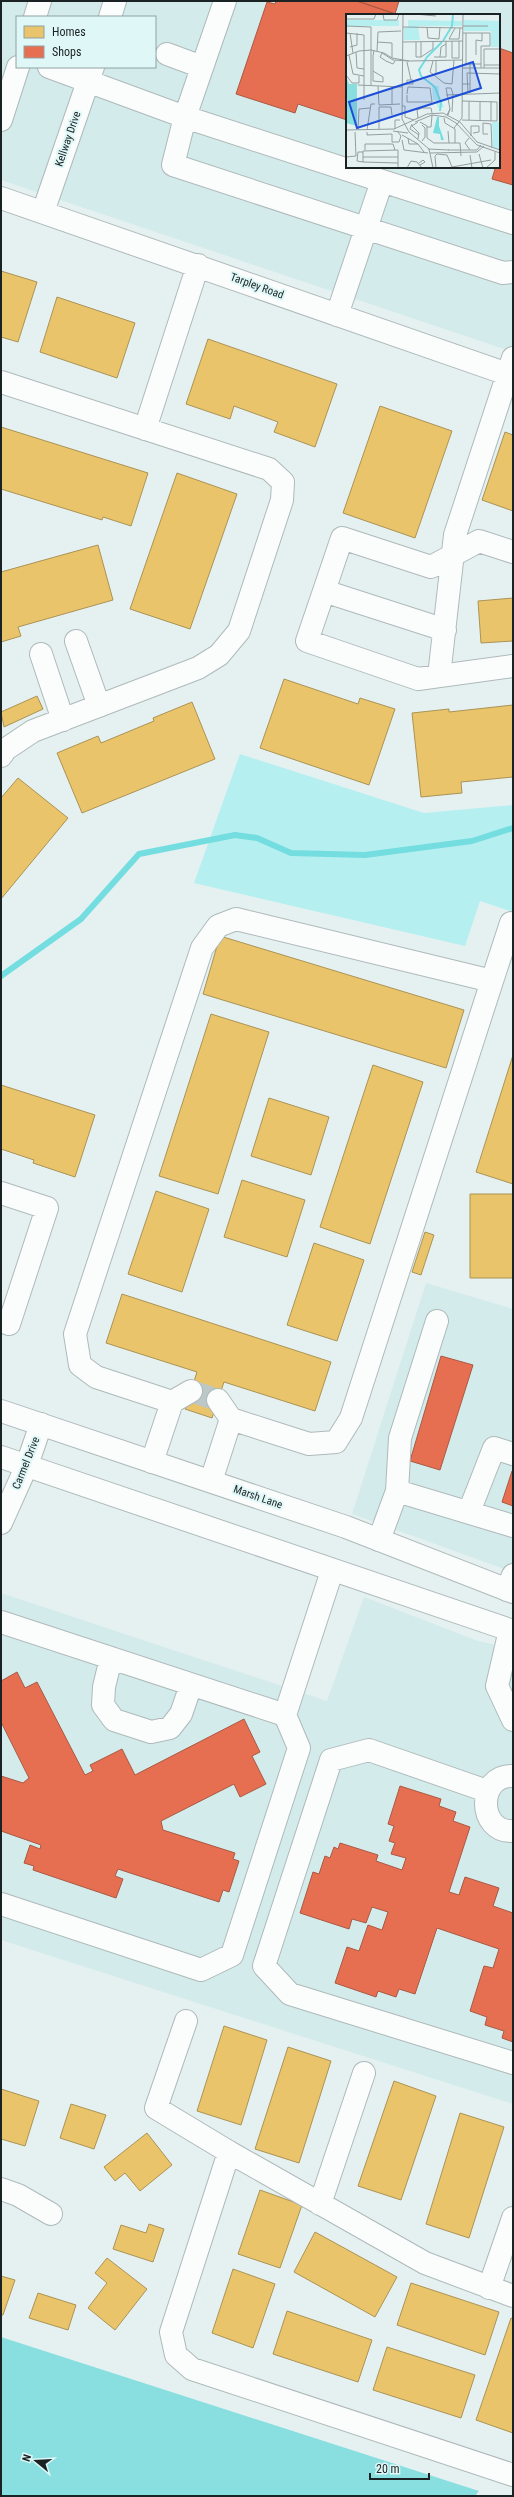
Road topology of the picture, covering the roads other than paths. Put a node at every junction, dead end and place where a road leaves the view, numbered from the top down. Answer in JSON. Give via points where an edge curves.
{"nodes":[{"id":1,"x":40,"y":1,"type":"edge"},
{"id":2,"x":115,"y":1,"type":"edge"},
{"id":3,"x":225,"y":1,"type":"edge"},
{"id":4,"x":35,"y":16,"type":"edge"},
{"id":5,"x":110,"y":16,"type":"edge"},
{"id":6,"x":168,"y":54,"type":"dead end"},
{"id":7,"x":202,"y":67,"type":"junction"},
{"id":8,"x":18,"y":68,"type":"edge"},
{"id":9,"x":55,"y":68,"type":"edge"},
{"id":10,"x":90,"y":74,"type":"edge"},
{"id":11,"x":186,"y":117,"type":"junction"},
{"id":12,"x":1,"y":120,"type":"edge"},
{"id":13,"x":382,"y":181,"type":"junction"},
{"id":14,"x":1,"y":198,"type":"edge"},
{"id":15,"x":43,"y":212,"type":"junction"},
{"id":16,"x":513,"y":223,"type":"edge"},
{"id":17,"x":366,"y":230,"type":"junction"},
{"id":18,"x":198,"y":265,"type":"junction"},
{"id":19,"x":513,"y":272,"type":"edge"},
{"id":20,"x":337,"y":315,"type":"junction"},
{"id":21,"x":511,"y":370,"type":"edge"},
{"id":22,"x":1,"y":382,"type":"edge"},
{"id":23,"x":145,"y":429,"type":"junction"},
{"id":24,"x":513,"y":552,"type":"edge"},
{"id":25,"x":453,"y":555,"type":"junction"},
{"id":26,"x":324,"y":591,"type":"junction"},
{"id":27,"x":445,"y":630,"type":"junction"},
{"id":28,"x":76,"y":641,"type":"dead end"},
{"id":29,"x":41,"y":654,"type":"dead end"},
{"id":30,"x":513,"y":666,"type":"edge"},
{"id":31,"x":439,"y":676,"type":"junction"},
{"id":32,"x":99,"y":706,"type":"junction"},
{"id":33,"x":63,"y":720,"type":"junction"},
{"id":34,"x":3,"y":751,"type":"edge"},
{"id":35,"x":511,"y":922,"type":"dead end"},
{"id":36,"x":492,"y":981,"type":"junction"},
{"id":37,"x":1,"y":1193,"type":"edge"},
{"id":38,"x":1,"y":1321,"type":"edge"},
{"id":39,"x":437,"y":1321,"type":"dead end"},
{"id":40,"x":191,"y":1391,"type":"dead end"},
{"id":41,"x":218,"y":1400,"type":"tunnel mouth"},
{"id":42,"x":172,"y":1402,"type":"junction"},
{"id":43,"x":1,"y":1411,"type":"edge"},
{"id":44,"x":231,"y":1419,"type":"junction"},
{"id":45,"x":40,"y":1424,"type":"junction"},
{"id":46,"x":513,"y":1454,"type":"edge"},
{"id":47,"x":1,"y":1457,"type":"edge"},
{"id":48,"x":152,"y":1462,"type":"junction"},
{"id":49,"x":27,"y":1466,"type":"junction"},
{"id":50,"x":211,"y":1481,"type":"junction"},
{"id":51,"x":398,"y":1490,"type":"junction"},
{"id":52,"x":469,"y":1512,"type":"junction"},
{"id":53,"x":1,"y":1523,"type":"edge"},
{"id":54,"x":513,"y":1526,"type":"edge"},
{"id":55,"x":379,"y":1540,"type":"junction"},
{"id":56,"x":332,"y":1571,"type":"junction"},
{"id":57,"x":511,"y":1586,"type":"edge"},
{"id":58,"x":1,"y":1622,"type":"edge"},
{"id":59,"x":512,"y":1631,"type":"edge"},
{"id":60,"x":111,"y":1658,"type":"junction"},
{"id":61,"x":191,"y":1685,"type":"junction"},
{"id":62,"x":284,"y":1715,"type":"junction"},
{"id":63,"x":513,"y":1720,"type":"edge"},
{"id":64,"x":513,"y":1776,"type":"edge"},
{"id":65,"x":487,"y":1792,"type":"junction"},
{"id":66,"x":513,"y":1831,"type":"edge"},
{"id":67,"x":1,"y":1904,"type":"edge"},
{"id":68,"x":186,"y":2021,"type":"dead end"},
{"id":69,"x":513,"y":2063,"type":"edge"},
{"id":70,"x":364,"y":2073,"type":"dead end"},
{"id":71,"x":229,"y":2152,"type":"junction"},
{"id":72,"x":1,"y":2189,"type":"edge"},
{"id":73,"x":320,"y":2204,"type":"junction"},
{"id":74,"x":51,"y":2214,"type":"dead end"},
{"id":75,"x":513,"y":2218,"type":"edge"},
{"id":76,"x":489,"y":2288,"type":"junction"},
{"id":77,"x":513,"y":2296,"type":"edge"},
{"id":78,"x":513,"y":2475,"type":"edge"}],
"edges":[{"from":1,"to":4,"type":"main road"},
{"from":2,"to":5,"type":"main road"},
{"from":3,"to":7,"type":"main road"},
{"from":6,"to":7,"type":"main road"},
{"from":7,"to":11,"type":"main road"},
{"from":8,"to":12,"type":"main road"},
{"from":9,"to":10,"type":"main road"},
{"from":10,"to":11,"type":"main road"},
{"from":10,"to":15,"type":"main road","name":"Kellway Drive"},
{"from":11,"to":13,"type":"main road"},
{"from":11,"to":17,"type":"main road","via":[[173,165]]},
{"from":13,"to":16,"type":"main road"},
{"from":13,"to":17,"type":"main road"},
{"from":14,"to":15,"type":"main road","name":"Tarpley Road"},
{"from":15,"to":18,"type":"main road","name":"Tarpley Road"},
{"from":17,"to":19,"type":"main road","via":[[503,273]]},
{"from":17,"to":20,"type":"main road"},
{"from":18,"to":20,"type":"main road","name":"Tarpley Road"},
{"from":18,"to":23,"type":"main road"},
{"from":20,"to":21,"type":"main road","name":"Tarpley Road"},
{"from":21,"to":25,"type":"main road","via":[[455,536]]},
{"from":22,"to":23,"type":"main road"},
{"from":23,"to":32,"type":"main road","via":[[269,469],[283,482],[282,500],[239,631],[219,655],[198,668]]},
{"from":24,"to":25,"type":"main road","via":[[479,541]]},
{"from":25,"to":26,"type":"main road","via":[[431,567],[342,538]]},
{"from":25,"to":27,"type":"main road"},
{"from":26,"to":27,"type":"main road"},
{"from":26,"to":31,"type":"main road","via":[[306,641],[418,679]]},
{"from":27,"to":31,"type":"main road"},
{"from":28,"to":32,"type":"main road"},
{"from":29,"to":33,"type":"main road"},
{"from":30,"to":31,"type":"main road"},
{"from":32,"to":33,"type":"main road"},
{"from":33,"to":34,"type":"main road","via":[[33,731]]},
{"from":35,"to":36,"type":"main road"},
{"from":36,"to":42,"type":"main road","via":[[236,919],[218,926],[202,948],[75,1334],[80,1365],[96,1378]]},
{"from":36,"to":44,"type":"main road","via":[[351,1418],[336,1442],[309,1444]]},
{"from":37,"to":38,"type":"main road","via":[[46,1208],[9,1324]]},
{"from":39,"to":51,"type":"main road","via":[[400,1438]]},
{"from":40,"to":42,"type":"main road"},
{"from":41,"to":44,"type":"main road"},
{"from":42,"to":48,"type":"main road"},
{"from":43,"to":45,"type":"main road","name":"Marsh Lane"},
{"from":44,"to":50,"type":"main road"},
{"from":45,"to":48,"type":"main road","name":"Marsh Lane"},
{"from":45,"to":49,"type":"main road","name":"Carmel Drive"},
{"from":46,"to":52,"type":"main road","via":[[494,1448]]},
{"from":47,"to":49,"type":"main road"},
{"from":48,"to":50,"type":"main road","name":"Marsh Lane"},
{"from":49,"to":53,"type":"main road","name":"Carmel Drive"},
{"from":49,"to":56,"type":"main road"},
{"from":50,"to":55,"type":"main road","name":"Marsh Lane"},
{"from":51,"to":52,"type":"main road"},
{"from":51,"to":55,"type":"main road"},
{"from":52,"to":54,"type":"main road"},
{"from":55,"to":57,"type":"main road","name":"Marsh Lane"},
{"from":56,"to":59,"type":"main road"},
{"from":56,"to":62,"type":"main road"},
{"from":58,"to":60,"type":"main road"},
{"from":59,"to":63,"type":"main road","via":[[497,1686]]},
{"from":60,"to":61,"type":"main road"},
{"from":60,"to":61,"type":"main road","via":[[104,1687],[103,1705],[114,1720],[151,1732],[170,1728],[181,1714]]},
{"from":61,"to":62,"type":"main road"},
{"from":62,"to":67,"type":"main road","via":[[299,1748],[232,1955],[201,1970]]},
{"from":64,"to":65,"type":"main road","via":[[500,1779]]},
{"from":65,"to":66,"type":"main road","via":[[485,1800],[488,1817],[502,1829]]},
{"from":65,"to":69,"type":"main road","via":[[369,1750],[331,1760],[264,1966],[290,1994]]},
{"from":68,"to":71,"type":"main road","via":[[156,2108]]},
{"from":70,"to":73,"type":"main road"},
{"from":71,"to":73,"type":"main road"},
{"from":71,"to":78,"type":"main road","via":[[171,2332],[176,2356],[192,2369]]},
{"from":72,"to":74,"type":"main road","via":[[18,2195]]},
{"from":73,"to":76,"type":"main road","via":[[425,2263]]},
{"from":75,"to":76,"type":"main road"},
{"from":76,"to":77,"type":"main road"}]}
